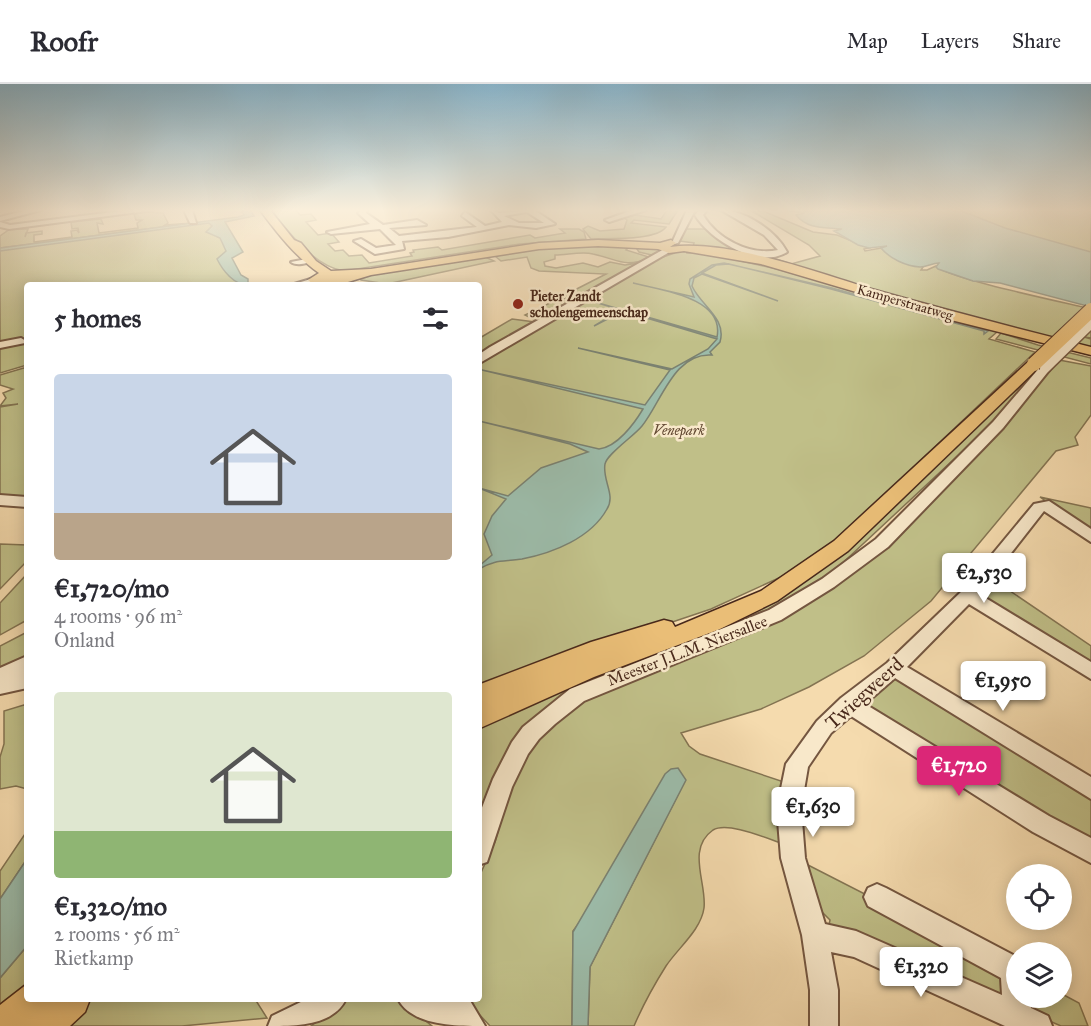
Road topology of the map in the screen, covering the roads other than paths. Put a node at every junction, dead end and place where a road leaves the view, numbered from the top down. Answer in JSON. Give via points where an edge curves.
{"nodes":[{"id":1,"x":298,"y":254,"type":"edge"},
{"id":2,"x":488,"y":254,"type":"edge"},
{"id":3,"x":660,"y":254,"type":"edge"},
{"id":4,"x":717,"y":254,"type":"edge"},
{"id":5,"x":330,"y":280,"type":"edge"},
{"id":6,"x":1091,"y":310,"type":"edge"},
{"id":7,"x":1091,"y":323,"type":"edge"},
{"id":8,"x":21,"y":341,"type":"dead end"},
{"id":9,"x":0,"y":345,"type":"edge"},
{"id":10,"x":1091,"y":351,"type":"edge"},
{"id":11,"x":482,"y":358,"type":"edge"},
{"id":12,"x":1040,"y":366,"type":"junction"},
{"id":13,"x":0,"y":500,"type":"edge"},
{"id":14,"x":24,"y":506,"type":"edge"},
{"id":15,"x":1091,"y":537,"type":"edge"},
{"id":16,"x":801,"y":574,"type":"junction"},
{"id":17,"x":968,"y":595,"type":"junction"},
{"id":18,"x":24,"y":665,"type":"edge"},
{"id":19,"x":894,"y":668,"type":"junction"},
{"id":20,"x":1091,"y":672,"type":"edge"},
{"id":21,"x":0,"y":677,"type":"edge"},
{"id":22,"x":24,"y":681,"type":"edge"},
{"id":23,"x":0,"y":686,"type":"edge"},
{"id":24,"x":482,"y":694,"type":"edge"},
{"id":25,"x":848,"y":704,"type":"junction"},
{"id":26,"x":482,"y":716,"type":"edge"},
{"id":27,"x":1091,"y":789,"type":"edge"},
{"id":28,"x":482,"y":842,"type":"edge"},
{"id":29,"x":1091,"y":851,"type":"edge"},
{"id":30,"x":877,"y":897,"type":"dead end"},
{"id":31,"x":814,"y":935,"type":"junction"},
{"id":32,"x":31,"y":1002,"type":"edge"},
{"id":33,"x":69,"y":1002,"type":"edge"},
{"id":34,"x":328,"y":1002,"type":"edge"},
{"id":35,"x":417,"y":1002,"type":"edge"},
{"id":36,"x":453,"y":1002,"type":"edge"},
{"id":37,"x":1028,"y":1021,"type":"edge"},
{"id":38,"x":3,"y":1026,"type":"edge"},
{"id":39,"x":43,"y":1026,"type":"edge"},
{"id":40,"x":282,"y":1026,"type":"edge"},
{"id":41,"x":458,"y":1026,"type":"edge"},
{"id":42,"x":471,"y":1026,"type":"edge"},
{"id":43,"x":824,"y":1026,"type":"edge"}],
"edges":[{"from":1,"to":5,"type":"main road"},
{"from":2,"to":5,"type":"main road","name":"Kamperstraatweg"},
{"from":3,"to":11,"type":"street"},
{"from":4,"to":10,"type":"main road","name":"Kamperstraatweg","via":[[763,261]]},
{"from":6,"to":12,"type":"main road","name":"Meester J.L.M. Niersallee","bridge":true},
{"from":7,"to":12,"type":"street","name":"Meester J.L.M. Niersallee","bridge":true},
{"from":8,"to":9,"type":"street"},
{"from":12,"to":16,"type":"main road","name":"Meester J.L.M. Niersallee","via":[[841,546]]},
{"from":12,"to":28,"type":"street","name":"Meester J.L.M. Niersallee","via":[[998,425],[882,543],[828,584],[775,615],[577,695],[548,718],[520,748],[501,786]]},
{"from":13,"to":14,"type":"street"},
{"from":15,"to":17,"type":"street","name":"Twiegweerd","via":[[1049,506],[1039,507]]},
{"from":16,"to":24,"type":"main road","name":"Meester J.L.M. Niersallee","via":[[748,599],[600,648]]},
{"from":16,"to":26,"type":"main road","name":"Meester J.L.M. Niersallee","via":[[769,596],[712,623],[585,670]]},
{"from":17,"to":19,"type":"street","name":"Twiegweerd"},
{"from":17,"to":20,"type":"street"},
{"from":18,"to":21,"type":"street"},
{"from":19,"to":25,"type":"street","name":"Twiegweerd"},
{"from":19,"to":27,"type":"street"},
{"from":22,"to":23,"type":"street"},
{"from":25,"to":29,"type":"street"},
{"from":25,"to":31,"type":"street","name":"Twiegweerd","via":[[797,764],[789,808],[794,858]]},
{"from":30,"to":37,"type":"street","via":[[1014,970]]},
{"from":31,"to":37,"type":"street","via":[[856,944]]},
{"from":31,"to":43,"type":"street","name":"Twiegweerd","via":[[824,990]]},
{"from":32,"to":38,"type":"main road"},
{"from":33,"to":39,"type":"main road"},
{"from":34,"to":40,"type":"street"},
{"from":35,"to":41,"type":"street"},
{"from":36,"to":42,"type":"street"}]}
